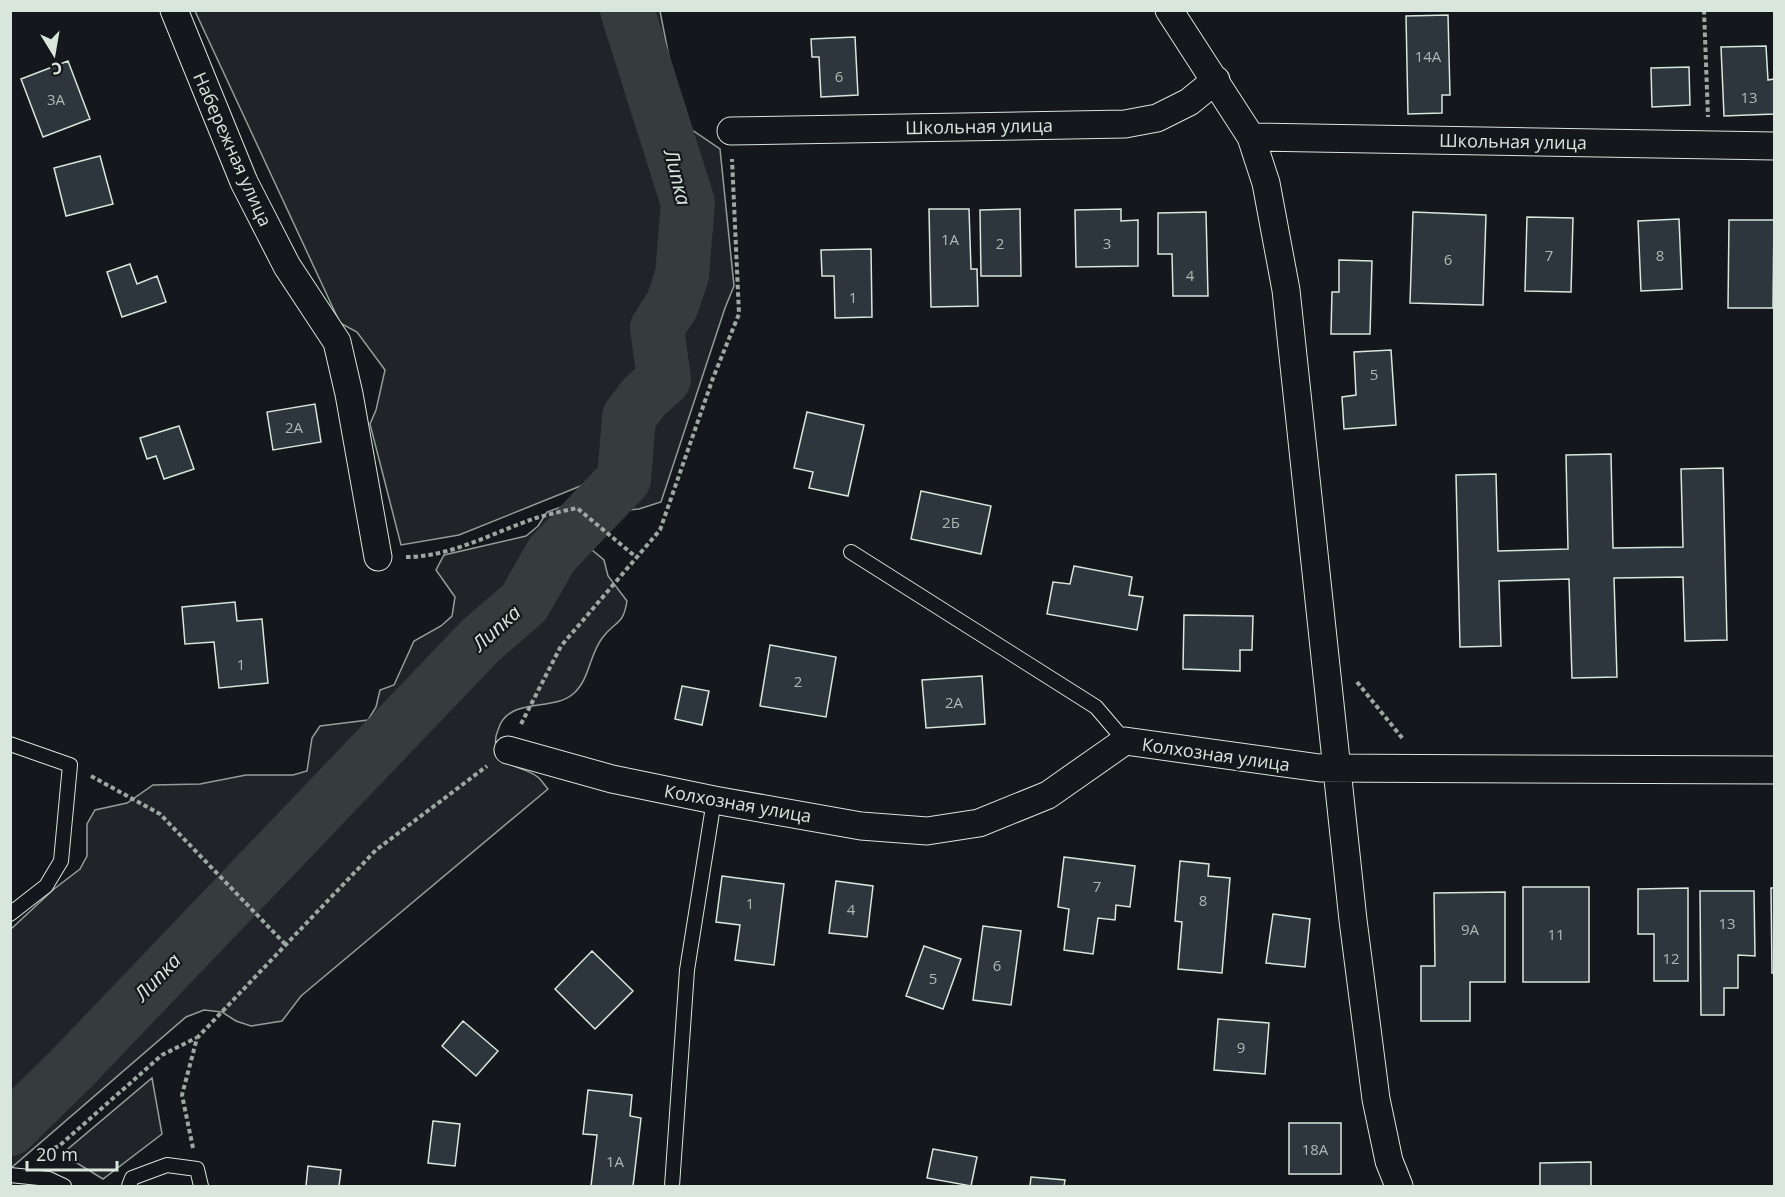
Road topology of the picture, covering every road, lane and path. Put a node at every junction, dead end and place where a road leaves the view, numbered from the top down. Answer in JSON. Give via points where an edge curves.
{"nodes":[{"id":1,"x":174,"y":10,"type":"edge"},
{"id":2,"x":1169,"y":10,"type":"edge"},
{"id":3,"x":1704,"y":10,"type":"edge"},
{"id":4,"x":1216,"y":81,"type":"junction"},
{"id":5,"x":731,"y":131,"type":"joint"},
{"id":6,"x":1251,"y":138,"type":"junction"},
{"id":7,"x":1709,"y":145,"type":"junction"},
{"id":8,"x":1774,"y":146,"type":"edge"},
{"id":9,"x":851,"y":552,"type":"dead end"},
{"id":10,"x":378,"y":557,"type":"joint"},
{"id":11,"x":636,"y":557,"type":"junction"},
{"id":12,"x":1354,"y":679,"type":"dead end"},
{"id":13,"x":1125,"y":741,"type":"junction"},
{"id":14,"x":10,"y":744,"type":"edge"},
{"id":15,"x":508,"y":750,"type":"junction"},
{"id":16,"x":70,"y":765,"type":"junction"},
{"id":17,"x":1426,"y":768,"type":"junction"},
{"id":18,"x":1338,"y":769,"type":"junction"},
{"id":19,"x":1774,"y":770,"type":"edge"},
{"id":20,"x":714,"y":800,"type":"junction"},
{"id":21,"x":10,"y":914,"type":"edge"},
{"id":22,"x":286,"y":945,"type":"junction"},
{"id":23,"x":197,"y":1038,"type":"junction"},
{"id":24,"x":30,"y":1159,"type":"dead end"},
{"id":25,"x":197,"y":1169,"type":"junction"},
{"id":26,"x":10,"y":1174,"type":"edge"},
{"id":27,"x":64,"y":1186,"type":"edge"},
{"id":28,"x":129,"y":1186,"type":"edge"},
{"id":29,"x":201,"y":1186,"type":"edge"},
{"id":30,"x":672,"y":1186,"type":"edge"},
{"id":31,"x":1399,"y":1186,"type":"edge"}],
"edges":[{"from":1,"to":10,"type":"street","name":"Набережная улица","via":[[244,182],[287,266],[337,342]]},
{"from":2,"to":4,"type":"street"},
{"from":3,"to":7,"type":"path"},
{"from":4,"to":5,"type":"street","name":"Школьная улица","via":[[1189,102],[1157,118],[1125,124]]},
{"from":4,"to":6,"type":"street"},
{"from":5,"to":11,"type":"path","via":[[739,314],[660,530]]},
{"from":6,"to":7,"type":"street","name":"Школьная улица"},
{"from":6,"to":18,"type":"street","via":[[1266,183],[1286,290]]},
{"from":7,"to":8,"type":"street","name":"Школьная улица"},
{"from":9,"to":13,"type":"lane","via":[[1096,707]]},
{"from":10,"to":11,"type":"path","via":[[416,557],[450,549],[536,518],[577,508]]},
{"from":11,"to":15,"type":"path","via":[[561,645]]},
{"from":12,"to":17,"type":"path"},
{"from":13,"to":18,"type":"street","name":"Колхозная улица"},
{"from":13,"to":20,"type":"street","name":"Колхозная улица","via":[[1048,795],[979,823],[927,831],[861,825]]},
{"from":14,"to":16,"type":"lane"},
{"from":15,"to":20,"type":"street","name":"Колхозная улица","via":[[612,779]]},
{"from":15,"to":22,"type":"path","via":[[376,850]]},
{"from":16,"to":21,"type":"lane","via":[[61,861],[46,886]]},
{"from":16,"to":22,"type":"path","via":[[160,814]]},
{"from":17,"to":18,"type":"street","name":"Колхозная улица"},
{"from":17,"to":19,"type":"street","name":"Колхозная улица"},
{"from":18,"to":31,"type":"street","via":[[1376,1099],[1389,1161]]},
{"from":20,"to":30,"type":"lane","via":[[687,970]]},
{"from":22,"to":23,"type":"path"},
{"from":23,"to":24,"type":"path","via":[[162,1055],[59,1146]]},
{"from":23,"to":25,"type":"path","via":[[182,1095]]},
{"from":25,"to":28,"type":"lane","via":[[168,1165],[132,1178]]},
{"from":25,"to":29,"type":"lane"},
{"from":26,"to":27,"type":"lane","via":[[49,1179]]}]}
